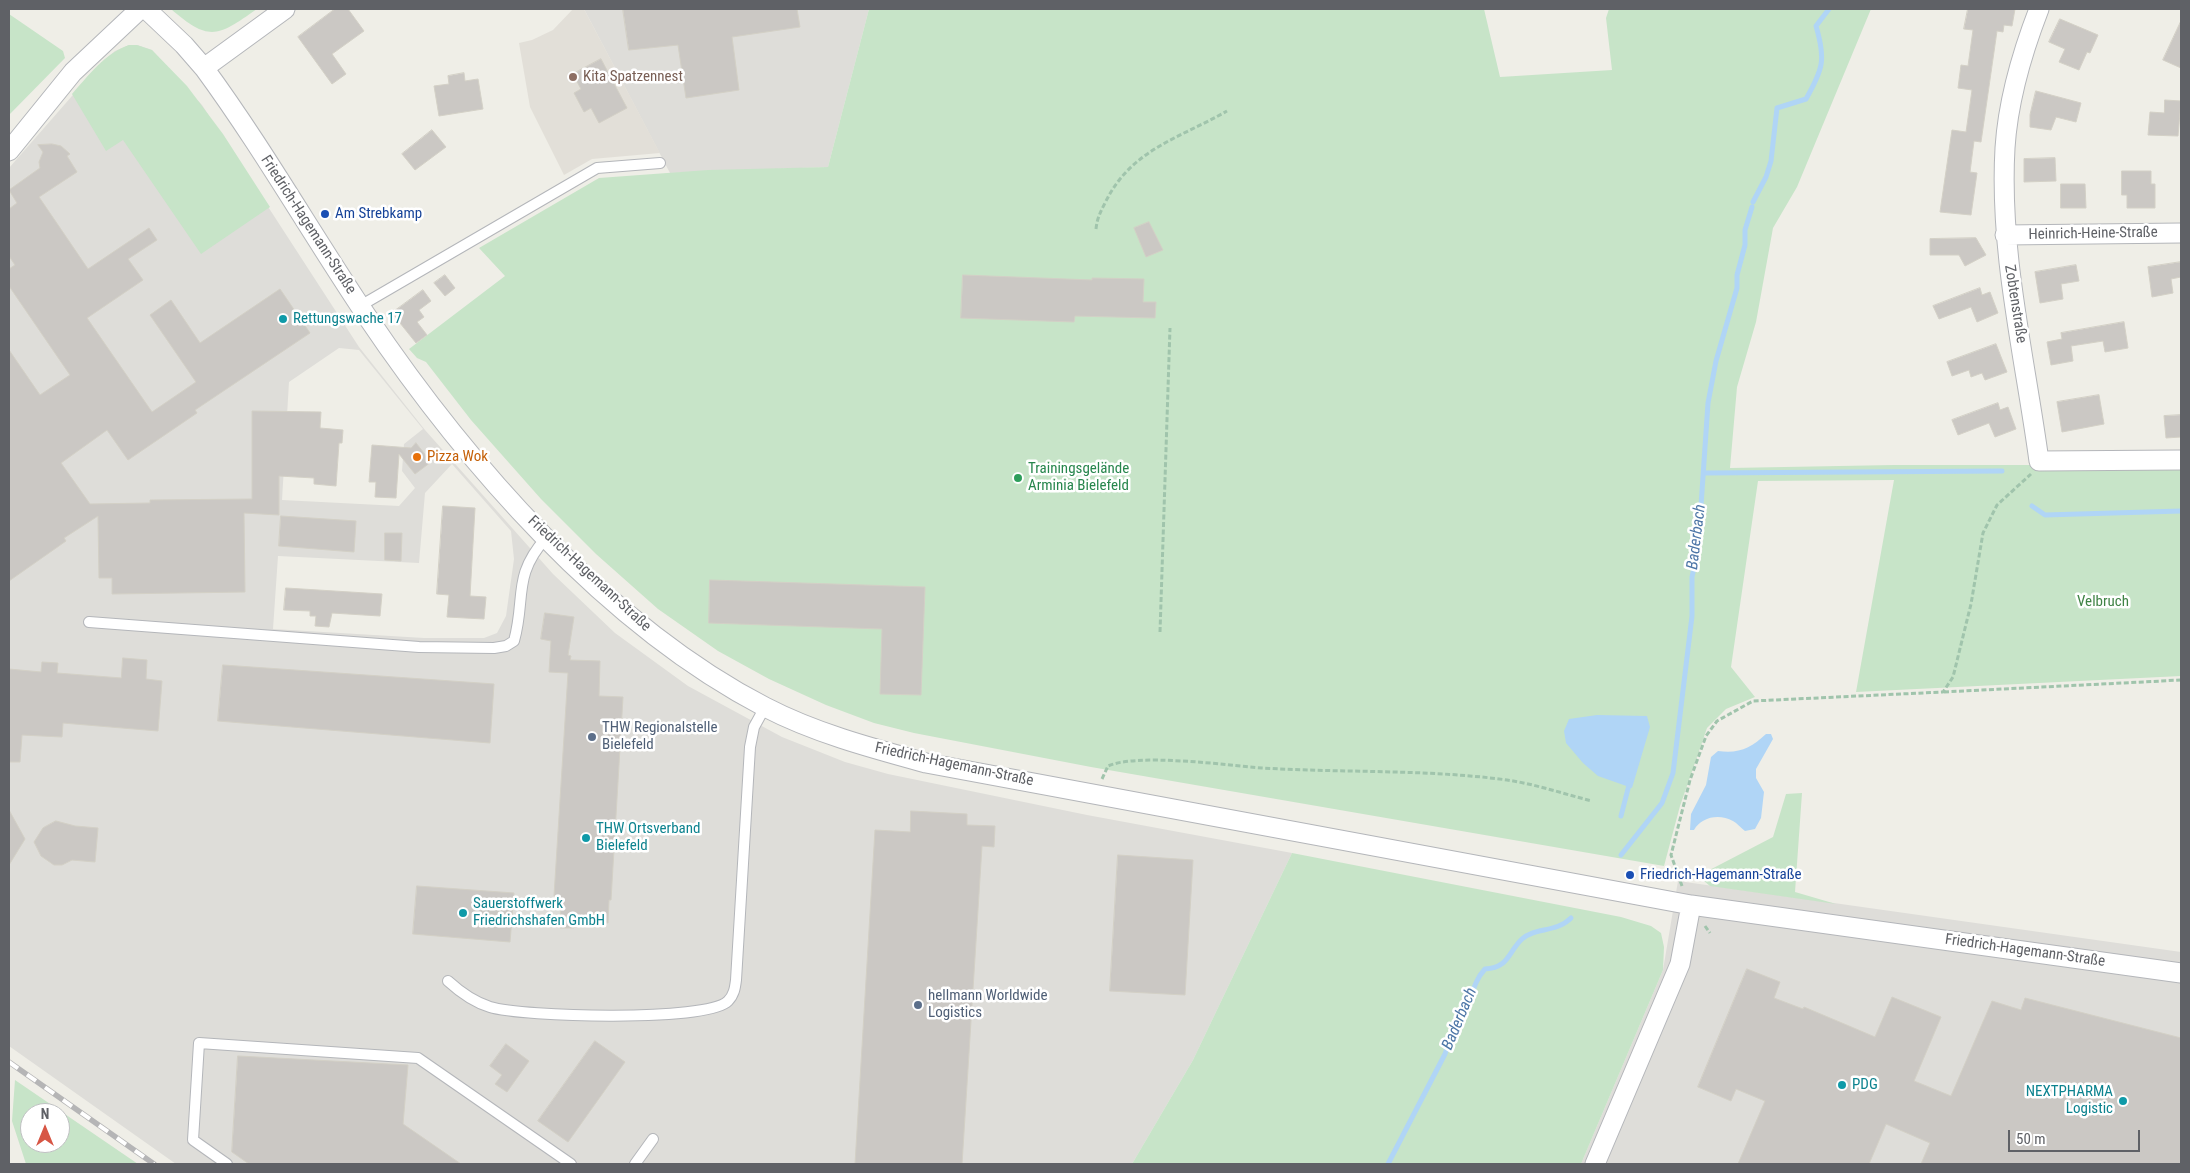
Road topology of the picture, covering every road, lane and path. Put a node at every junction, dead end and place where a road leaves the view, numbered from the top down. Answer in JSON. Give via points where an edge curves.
{"nodes":[{"id":1,"x":140,"y":9,"type":"edge"},
{"id":2,"x":146,"y":9,"type":"edge"},
{"id":3,"x":284,"y":9,"type":"edge"},
{"id":4,"x":2040,"y":9,"type":"edge"},
{"id":5,"x":204,"y":68,"type":"junction"},
{"id":6,"x":1227,"y":111,"type":"dead end"},
{"id":7,"x":9,"y":151,"type":"edge"},
{"id":8,"x":660,"y":163,"type":"dead end"},
{"id":9,"x":1096,"y":229,"type":"dead end"},
{"id":10,"x":2181,"y":233,"type":"edge"},
{"id":11,"x":2005,"y":235,"type":"junction"},
{"id":12,"x":360,"y":306,"type":"junction"},
{"id":13,"x":1170,"y":328,"type":"dead end"},
{"id":14,"x":2181,"y":460,"type":"edge"},
{"id":15,"x":2039,"y":461,"type":"junction"},
{"id":16,"x":546,"y":538,"type":"junction"},
{"id":17,"x":89,"y":622,"type":"dead end"},
{"id":18,"x":1160,"y":632,"type":"dead end"},
{"id":19,"x":2181,"y":680,"type":"edge"},
{"id":20,"x":1943,"y":692,"type":"junction"},
{"id":21,"x":765,"y":707,"type":"junction"},
{"id":22,"x":1100,"y":795,"type":"junction"},
{"id":23,"x":1592,"y":801,"type":"dead end"},
{"id":24,"x":1691,"y":905,"type":"junction"},
{"id":25,"x":2181,"y":973,"type":"edge"},
{"id":26,"x":448,"y":981,"type":"dead end"},
{"id":27,"x":653,"y":1139,"type":"dead end"},
{"id":28,"x":227,"y":1164,"type":"edge"},
{"id":29,"x":571,"y":1164,"type":"edge"},
{"id":30,"x":635,"y":1164,"type":"edge"},
{"id":31,"x":1595,"y":1164,"type":"edge"}],
"edges":[{"from":1,"to":7,"type":"street","via":[[73,72]]},
{"from":2,"to":5,"type":"street","name":"Friedrich-Hagemann-Straße"},
{"from":3,"to":5,"type":"street"},
{"from":4,"to":11,"type":"street","name":"Zobtenstraße","via":[[2018,70],[2010,105],[2005,147]]},
{"from":5,"to":12,"type":"street","name":"Friedrich-Hagemann-Straße"},
{"from":6,"to":9,"type":"path","via":[[1141,156],[1110,192],[1097,218]]},
{"from":8,"to":12,"type":"lane","via":[[597,168]]},
{"from":10,"to":11,"type":"street","name":"Heinrich-Heine-Straße"},
{"from":11,"to":15,"type":"street","name":"Zobtenstraße"},
{"from":12,"to":16,"type":"street","name":"Friedrich-Hagemann-Straße","via":[[463,445]]},
{"from":13,"to":18,"type":"path"},
{"from":14,"to":15,"type":"street"},
{"from":15,"to":20,"type":"path","via":[[2030,477],[1997,505],[1983,533],[1971,604],[1953,677]]},
{"from":16,"to":17,"type":"lane","via":[[532,553],[525,569],[518,627],[514,641],[506,646],[419,647]]},
{"from":16,"to":21,"type":"street","name":"Friedrich-Hagemann-Straße","via":[[621,608],[658,637]]},
{"from":19,"to":20,"type":"path"},
{"from":20,"to":24,"type":"path","via":[[1753,701],[1717,721],[1706,736],[1690,780],[1671,855]]},
{"from":21,"to":22,"type":"street","name":"Friedrich-Hagemann-Straße","via":[[866,747],[926,763]]},
{"from":21,"to":26,"type":"lane","via":[[754,727],[750,747],[736,980],[734,992],[727,1002],[715,1008],[656,1014],[528,1014],[489,1007],[465,995]]},
{"from":22,"to":23,"type":"path","via":[[1103,774],[1108,766],[1119,761],[1142,760],[1269,768],[1401,770],[1509,780]]},
{"from":22,"to":24,"type":"street","name":"Friedrich-Hagemann-Straße"},
{"from":24,"to":25,"type":"street","name":"Friedrich-Hagemann-Straße"},
{"from":24,"to":31,"type":"street","via":[[1680,964]]},
{"from":27,"to":30,"type":"lane"},
{"from":28,"to":29,"type":"lane","via":[[193,1140],[199,1043],[418,1058]]}]}
